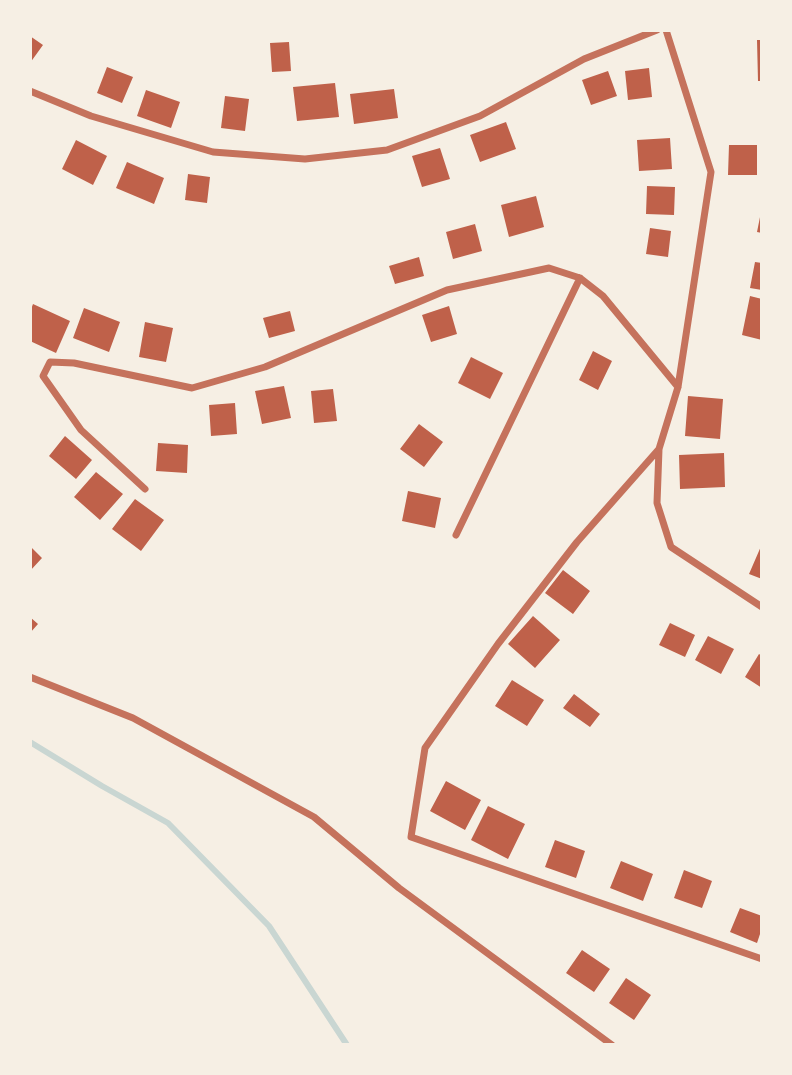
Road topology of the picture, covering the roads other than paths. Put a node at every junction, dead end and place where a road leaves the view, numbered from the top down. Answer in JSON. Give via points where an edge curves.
{"nodes":[{"id":1,"x":657,"y":30,"type":"edge"},
{"id":2,"x":666,"y":30,"type":"edge"},
{"id":3,"x":30,"y":91,"type":"edge"},
{"id":4,"x":580,"y":278,"type":"junction"},
{"id":5,"x":678,"y":387,"type":"junction"},
{"id":6,"x":659,"y":449,"type":"junction"},
{"id":7,"x":145,"y":489,"type":"dead end"},
{"id":8,"x":456,"y":535,"type":"dead end"},
{"id":9,"x":762,"y":607,"type":"edge"},
{"id":10,"x":30,"y":677,"type":"edge"},
{"id":11,"x":762,"y":959,"type":"edge"},
{"id":12,"x":612,"y":1045,"type":"edge"}],
"edges":[{"from":1,"to":3,"type":"street","via":[[584,59],[480,116],[410,142],[387,150],[305,159],[213,152],[91,116]]},
{"from":2,"to":5,"type":"street","via":[[711,172]]},
{"from":4,"to":5,"type":"street","via":[[603,296]]},
{"from":4,"to":7,"type":"street","via":[[549,268],[447,290],[265,367],[192,388],[50,362],[43,376],[81,430]]},
{"from":4,"to":8,"type":"street"},
{"from":5,"to":6,"type":"street"},
{"from":6,"to":9,"type":"street","via":[[657,503],[671,547]]},
{"from":6,"to":11,"type":"street","via":[[577,542],[425,748],[411,837]]},
{"from":10,"to":12,"type":"street","via":[[133,718],[314,817],[399,888]]}]}
